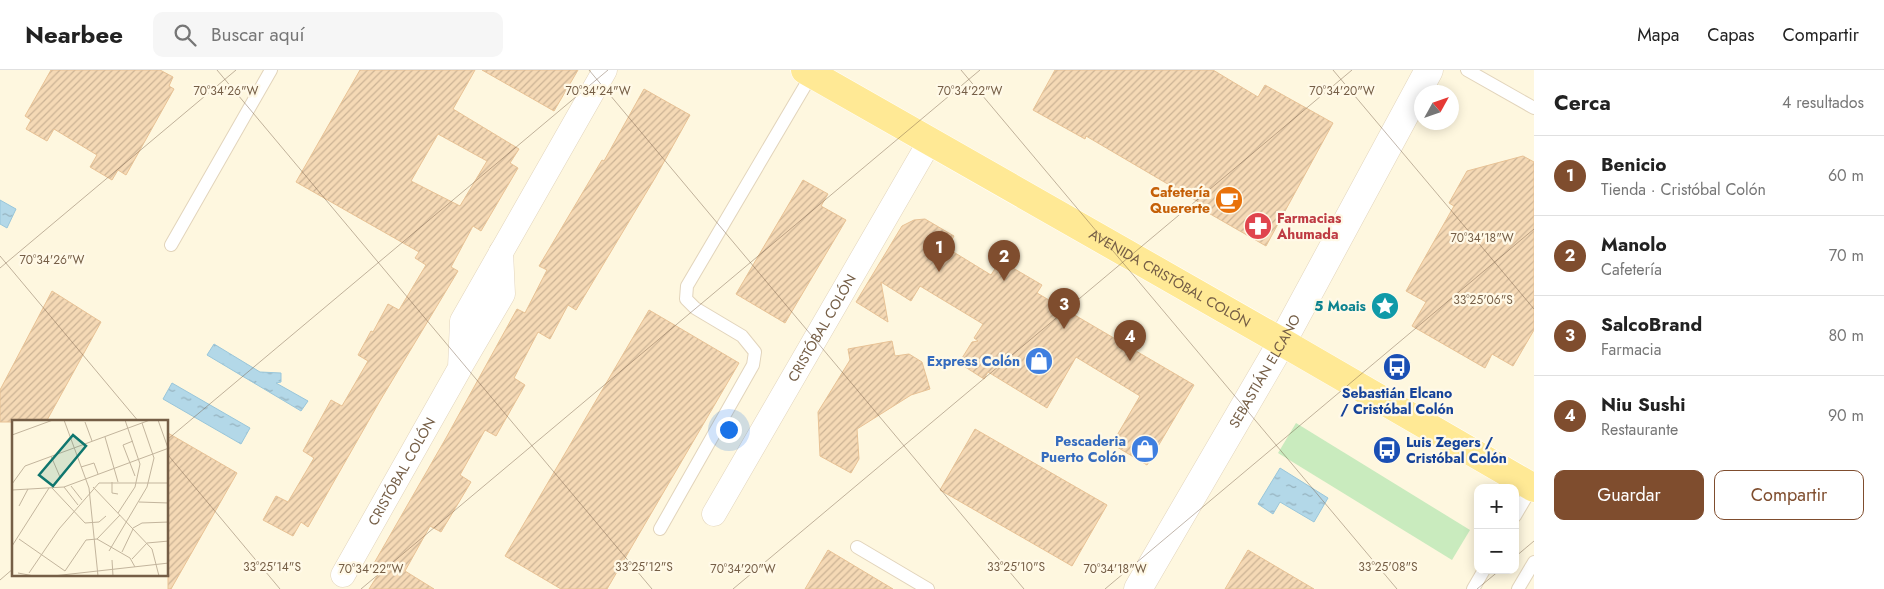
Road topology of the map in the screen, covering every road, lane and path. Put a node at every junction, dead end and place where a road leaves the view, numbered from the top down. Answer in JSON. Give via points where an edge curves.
{"nodes":[{"id":1,"x":271,"y":70,"type":"edge"},
{"id":2,"x":605,"y":70,"type":"edge"},
{"id":3,"x":1429,"y":70,"type":"edge"},
{"id":4,"x":1467,"y":70,"type":"edge"},
{"id":5,"x":809,"y":72,"type":"edge"},
{"id":6,"x":1534,"y":108,"type":"edge"},
{"id":7,"x":930,"y":141,"type":"junction"},
{"id":8,"x":171,"y":245,"type":"dead end"},
{"id":9,"x":1282,"y":342,"type":"junction"},
{"id":10,"x":1533,"y":488,"type":"edge"},
{"id":11,"x":1519,"y":510,"type":"edge"},
{"id":12,"x":714,"y":514,"type":"dead end"},
{"id":13,"x":660,"y":529,"type":"dead end"},
{"id":14,"x":857,"y":547,"type":"dead end"},
{"id":15,"x":1534,"y":562,"type":"edge"},
{"id":16,"x":1482,"y":574,"type":"edge"},
{"id":17,"x":343,"y":575,"type":"dead end"},
{"id":18,"x":928,"y":589,"type":"edge"},
{"id":19,"x":1138,"y":589,"type":"edge"},
{"id":20,"x":1473,"y":589,"type":"edge"},
{"id":21,"x":1518,"y":589,"type":"edge"}],
"edges":[{"from":1,"to":8,"type":"lane"},
{"from":2,"to":17,"type":"street","name":"CRISTÓBAL COLÓN","via":[[462,321],[460,368]]},
{"from":3,"to":9,"type":"street","name":"SEBASTIÁN ELCANO"},
{"from":4,"to":6,"type":"lane"},
{"from":5,"to":7,"type":"main road","name":"AVENIDA CRISTÓBAL COLÓN"},
{"from":5,"to":13,"type":"lane","via":[[687,286],[686,299],[695,308],[742,336],[755,352],[753,366]]},
{"from":7,"to":9,"type":"main road","name":"AVENIDA CRISTÓBAL COLÓN"},
{"from":7,"to":12,"type":"street","name":"CRISTÓBAL COLÓN"},
{"from":9,"to":10,"type":"main road","name":"AVENIDA CRISTÓBAL COLÓN"},
{"from":9,"to":19,"type":"street","name":"SEBASTIÁN ELCANO"},
{"from":10,"to":11,"type":"lane"},
{"from":14,"to":18,"type":"lane"},
{"from":15,"to":21,"type":"lane"},
{"from":16,"to":20,"type":"lane"}]}
